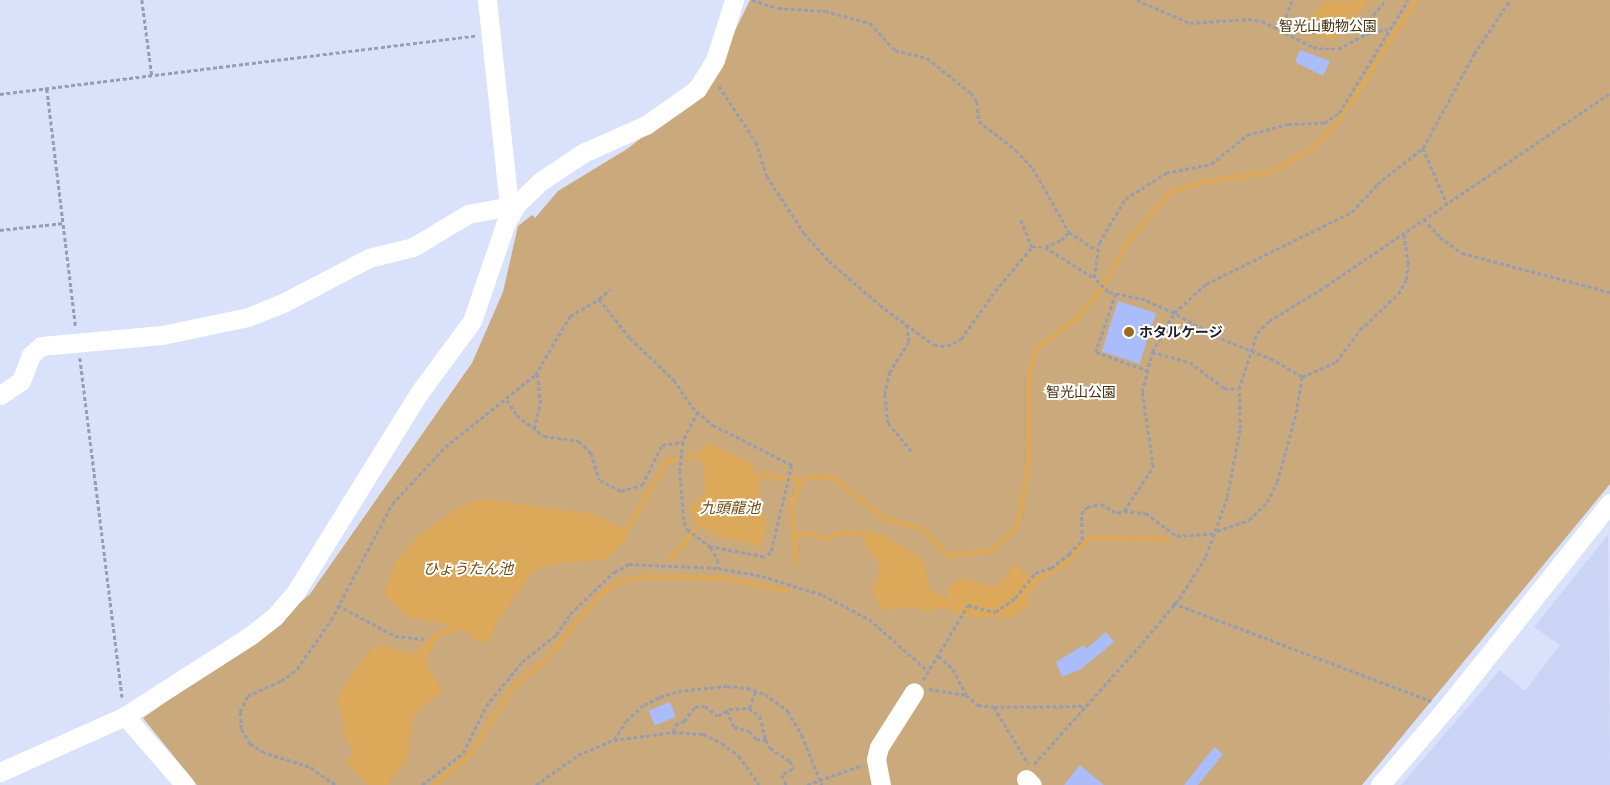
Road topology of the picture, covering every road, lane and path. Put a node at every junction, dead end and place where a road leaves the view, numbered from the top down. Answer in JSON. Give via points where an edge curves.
{"nodes":[{"id":1,"x":142,"y":0,"type":"edge"},
{"id":2,"x":487,"y":0,"type":"edge"},
{"id":3,"x":734,"y":0,"type":"edge"},
{"id":4,"x":752,"y":0,"type":"edge"},
{"id":5,"x":1137,"y":0,"type":"edge"},
{"id":6,"x":1292,"y":0,"type":"edge"},
{"id":7,"x":1386,"y":0,"type":"edge"},
{"id":8,"x":1408,"y":0,"type":"edge"},
{"id":9,"x":1510,"y":0,"type":"edge"},
{"id":10,"x":1388,"y":29,"type":"junction"},
{"id":11,"x":1281,"y":30,"type":"junction"},
{"id":12,"x":1366,"y":34,"type":"junction"},
{"id":13,"x":491,"y":35,"type":"junction"},
{"id":14,"x":708,"y":75,"type":"junction"},
{"id":15,"x":152,"y":76,"type":"junction"},
{"id":16,"x":47,"y":89,"type":"junction"},
{"id":17,"x":1610,"y":93,"type":"edge"},
{"id":18,"x":0,"y":94,"type":"edge"},
{"id":19,"x":1423,"y":148,"type":"junction"},
{"id":20,"x":1447,"y":204,"type":"junction"},
{"id":21,"x":513,"y":205,"type":"junction"},
{"id":22,"x":1424,"y":219,"type":"junction"},
{"id":23,"x":1021,"y":220,"type":"dead end"},
{"id":24,"x":64,"y":223,"type":"junction"},
{"id":25,"x":0,"y":230,"type":"edge"},
{"id":26,"x":1069,"y":232,"type":"junction"},
{"id":27,"x":1404,"y":234,"type":"junction"},
{"id":28,"x":1032,"y":247,"type":"junction"},
{"id":29,"x":1045,"y":247,"type":"junction"},
{"id":30,"x":1097,"y":250,"type":"junction"},
{"id":31,"x":1094,"y":278,"type":"junction"},
{"id":32,"x":610,"y":288,"type":"dead end"},
{"id":33,"x":1610,"y":292,"type":"edge"},
{"id":34,"x":1116,"y":294,"type":"junction"},
{"id":35,"x":599,"y":300,"type":"junction"},
{"id":36,"x":1174,"y":313,"type":"junction"},
{"id":37,"x":907,"y":325,"type":"junction"},
{"id":38,"x":78,"y":341,"type":"junction"},
{"id":39,"x":1252,"y":350,"type":"junction"},
{"id":40,"x":1152,"y":352,"type":"junction"},
{"id":41,"x":1149,"y":371,"type":"junction"},
{"id":42,"x":537,"y":372,"type":"junction"},
{"id":43,"x":1302,"y":377,"type":"junction"},
{"id":44,"x":1239,"y":389,"type":"junction"},
{"id":45,"x":0,"y":395,"type":"edge"},
{"id":46,"x":507,"y":399,"type":"junction"},
{"id":47,"x":698,"y":412,"type":"junction"},
{"id":48,"x":534,"y":429,"type":"junction"},
{"id":49,"x":683,"y":442,"type":"junction"},
{"id":50,"x":913,"y":453,"type":"dead end"},
{"id":51,"x":1610,"y":503,"type":"edge"},
{"id":52,"x":1124,"y":512,"type":"junction"},
{"id":53,"x":1217,"y":532,"type":"junction"},
{"id":54,"x":711,"y":547,"type":"junction"},
{"id":55,"x":718,"y":568,"type":"junction"},
{"id":56,"x":1173,"y":603,"type":"junction"},
{"id":57,"x":338,"y":605,"type":"junction"},
{"id":58,"x":424,"y":639,"type":"dead end"},
{"id":59,"x":938,"y":656,"type":"junction"},
{"id":60,"x":928,"y":671,"type":"junction"},
{"id":61,"x":916,"y":690,"type":"junction"},
{"id":62,"x":756,"y":691,"type":"junction"},
{"id":63,"x":966,"y":694,"type":"junction"},
{"id":64,"x":1086,"y":706,"type":"junction"},
{"id":65,"x":994,"y":707,"type":"junction"},
{"id":66,"x":1447,"y":707,"type":"junction"},
{"id":67,"x":750,"y":708,"type":"junction"},
{"id":68,"x":727,"y":711,"type":"junction"},
{"id":69,"x":125,"y":716,"type":"junction"},
{"id":70,"x":673,"y":732,"type":"junction"},
{"id":71,"x":614,"y":740,"type":"junction"},
{"id":72,"x":766,"y":740,"type":"junction"},
{"id":73,"x":876,"y":759,"type":"junction"},
{"id":74,"x":0,"y":772,"type":"edge"},
{"id":75,"x":820,"y":780,"type":"junction"},
{"id":76,"x":185,"y":785,"type":"edge"},
{"id":77,"x":335,"y":785,"type":"edge"},
{"id":78,"x":422,"y":785,"type":"edge"},
{"id":79,"x":536,"y":785,"type":"edge"},
{"id":80,"x":759,"y":785,"type":"edge"},
{"id":81,"x":786,"y":785,"type":"edge"},
{"id":82,"x":806,"y":785,"type":"edge"},
{"id":83,"x":822,"y":785,"type":"edge"},
{"id":84,"x":881,"y":785,"type":"edge"},
{"id":85,"x":1380,"y":785,"type":"edge"}],
"edges":[{"from":1,"to":15,"type":"path"},
{"from":2,"to":13,"type":"street"},
{"from":3,"to":14,"type":"street"},
{"from":4,"to":26,"type":"path","via":[[778,8],[825,11],[870,23],[896,50],[927,58],[971,93],[977,102],[979,121],[1033,168]]},
{"from":5,"to":11,"type":"path","via":[[1190,23],[1248,19],[1271,24]]},
{"from":6,"to":11,"type":"path"},
{"from":7,"to":12,"type":"path","via":[[1373,15]]},
{"from":8,"to":10,"type":"path"},
{"from":9,"to":19,"type":"path","via":[[1474,54]]},
{"from":10,"to":12,"type":"path"},
{"from":10,"to":30,"type":"path","via":[[1339,113],[1324,123],[1288,124],[1246,135],[1211,164],[1166,173],[1125,198]]},
{"from":11,"to":12,"type":"path","via":[[1313,47],[1325,49],[1347,46]]},
{"from":13,"to":15,"type":"path"},
{"from":13,"to":21,"type":"street"},
{"from":14,"to":21,"type":"street","via":[[697,89],[646,125],[583,153]]},
{"from":14,"to":37,"type":"path","via":[[723,91],[756,142],[767,176],[804,233],[829,261]]},
{"from":15,"to":16,"type":"path"},
{"from":16,"to":18,"type":"path"},
{"from":16,"to":24,"type":"path"},
{"from":17,"to":20,"type":"path"},
{"from":19,"to":20,"type":"path"},
{"from":19,"to":36,"type":"path","via":[[1377,184],[1352,212],[1206,284]]},
{"from":20,"to":22,"type":"path"},
{"from":21,"to":38,"type":"street","via":[[468,214],[413,247],[370,258],[281,304],[248,316],[162,335]]},
{"from":21,"to":69,"type":"street","via":[[472,321],[419,393],[295,592],[275,616],[251,635]]},
{"from":22,"to":27,"type":"path"},
{"from":22,"to":33,"type":"path","via":[[1440,237],[1462,253]]},
{"from":23,"to":28,"type":"path"},
{"from":24,"to":25,"type":"path"},
{"from":24,"to":38,"type":"path"},
{"from":26,"to":29,"type":"path","via":[[1062,240]]},
{"from":26,"to":30,"type":"path"},
{"from":27,"to":39,"type":"path","via":[[1269,321],[1257,333]]},
{"from":27,"to":43,"type":"path","via":[[1408,264],[1406,280],[1398,294],[1360,330],[1336,362]]},
{"from":28,"to":29,"type":"path"},
{"from":28,"to":37,"type":"path","via":[[961,339],[952,344],[934,345]]},
{"from":29,"to":31,"type":"path"},
{"from":30,"to":31,"type":"path"},
{"from":31,"to":34,"type":"path","via":[[1108,292]]},
{"from":32,"to":35,"type":"path"},
{"from":34,"to":36,"type":"path","via":[[1145,300]]},
{"from":34,"to":41,"type":"path","via":[[1096,352]]},
{"from":35,"to":42,"type":"path","via":[[570,316]]},
{"from":35,"to":47,"type":"path","via":[[630,338],[674,380]]},
{"from":36,"to":39,"type":"path","via":[[1214,336]]},
{"from":36,"to":40,"type":"path"},
{"from":37,"to":50,"type":"path","via":[[909,342],[890,372],[885,394],[888,423]]},
{"from":38,"to":45,"type":"street","via":[[41,346],[31,355],[21,380]]},
{"from":38,"to":69,"type":"path"},
{"from":39,"to":43,"type":"path"},
{"from":39,"to":44,"type":"path"},
{"from":40,"to":41,"type":"path"},
{"from":40,"to":44,"type":"path","via":[[1190,362],[1224,388]]},
{"from":41,"to":52,"type":"path","via":[[1142,392],[1153,467]]},
{"from":42,"to":46,"type":"path"},
{"from":42,"to":48,"type":"path","via":[[540,404]]},
{"from":43,"to":53,"type":"path","via":[[1281,469],[1267,502],[1241,524]]},
{"from":44,"to":53,"type":"path","via":[[1240,429]]},
{"from":46,"to":48,"type":"path","via":[[517,415]]},
{"from":46,"to":57,"type":"path","via":[[445,447],[392,504]]},
{"from":47,"to":49,"type":"path"},
{"from":47,"to":54,"type":"path","via":[[729,436],[792,465],[771,553],[764,557]]},
{"from":48,"to":49,"type":"path","via":[[544,436],[579,441],[592,453],[600,480],[621,491],[642,485],[662,445]]},
{"from":49,"to":54,"type":"path","via":[[680,470],[684,522],[687,529]]},
{"from":51,"to":66,"type":"street"},
{"from":52,"to":53,"type":"path","via":[[1146,513],[1177,536]]},
{"from":52,"to":59,"type":"path","via":[[1117,514],[1101,504],[1086,507],[1081,514],[1082,540],[1069,554],[1051,568],[1034,573],[1015,598],[995,612],[968,605]]},
{"from":53,"to":56,"type":"path","via":[[1206,556]]},
{"from":54,"to":55,"type":"path","via":[[718,560]]},
{"from":55,"to":60,"type":"path","via":[[762,576],[845,604],[869,619]]},
{"from":55,"to":78,"type":"path","via":[[642,563],[630,564],[614,572],[570,614],[556,635],[522,662],[499,688],[463,753]]},
{"from":56,"to":64,"type":"path"},
{"from":56,"to":66,"type":"path"},
{"from":57,"to":58,"type":"path","via":[[395,636]]},
{"from":57,"to":77,"type":"path","via":[[297,668],[281,681],[247,696],[240,712],[241,729],[250,744],[264,753],[309,767]]},
{"from":59,"to":60,"type":"path"},
{"from":59,"to":63,"type":"path","via":[[953,669]]},
{"from":60,"to":61,"type":"path"},
{"from":61,"to":63,"type":"path"},
{"from":61,"to":73,"type":"street","via":[[888,729]]},
{"from":62,"to":67,"type":"path"},
{"from":62,"to":71,"type":"path","via":[[726,686],[678,691],[660,697],[644,705],[626,721]]},
{"from":62,"to":75,"type":"path","via":[[788,712],[802,735]]},
{"from":63,"to":65,"type":"path","via":[[978,704]]},
{"from":64,"to":65,"type":"path"},
{"from":64,"to":65,"type":"path","via":[[1030,769],[1015,738]]},
{"from":66,"to":85,"type":"street"},
{"from":67,"to":68,"type":"path"},
{"from":67,"to":72,"type":"path","via":[[760,716]]},
{"from":68,"to":70,"type":"path","via":[[718,716],[705,706],[695,707],[684,721],[675,725]]},
{"from":68,"to":72,"type":"path","via":[[734,727],[750,731],[759,741]]},
{"from":69,"to":74,"type":"street"},
{"from":69,"to":76,"type":"street"},
{"from":70,"to":71,"type":"path"},
{"from":70,"to":80,"type":"path","via":[[703,734],[722,743],[739,756]]},
{"from":71,"to":79,"type":"path","via":[[578,755]]},
{"from":72,"to":81,"type":"path","via":[[770,748],[790,761],[793,769],[782,775]]},
{"from":73,"to":75,"type":"path"},
{"from":73,"to":84,"type":"street"},
{"from":75,"to":82,"type":"path"},
{"from":75,"to":83,"type":"path"}]}
